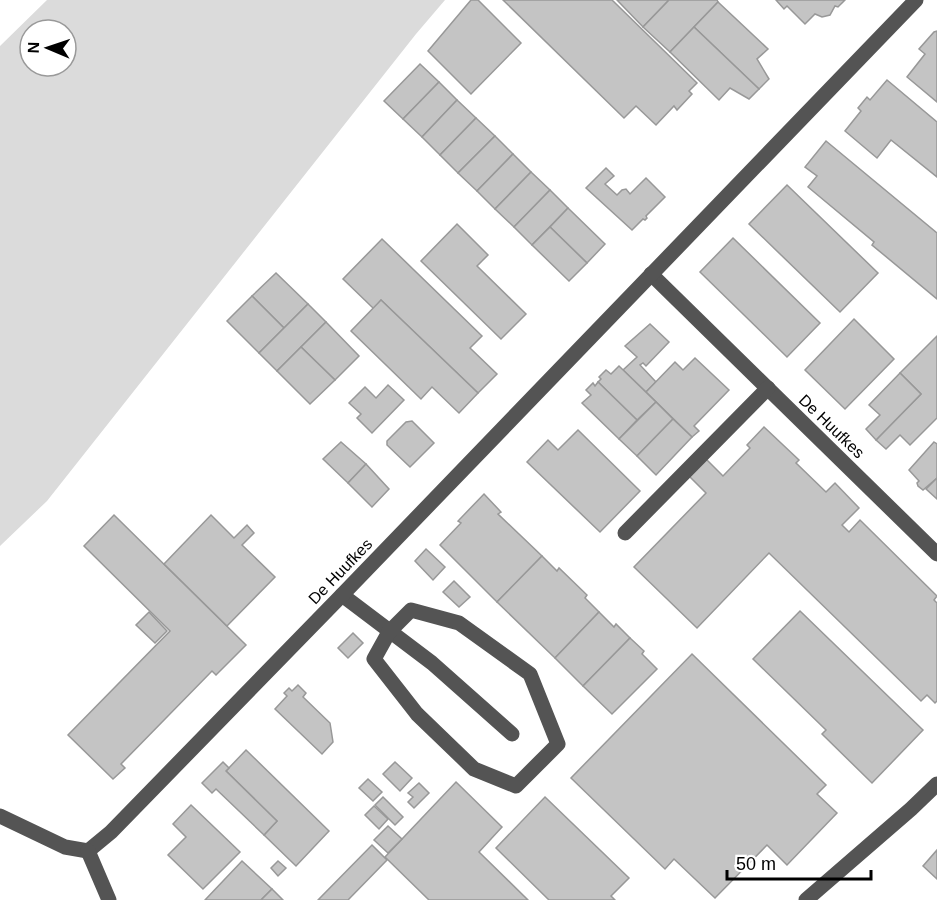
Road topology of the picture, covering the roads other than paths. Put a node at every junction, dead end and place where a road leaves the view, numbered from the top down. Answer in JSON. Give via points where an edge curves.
{"nodes":[{"id":1,"x":916,"y":0,"type":"edge"},
{"id":2,"x":651,"y":273,"type":"junction"},
{"id":3,"x":768,"y":388,"type":"junction"},
{"id":4,"x":626,"y":533,"type":"dead end"},
{"id":5,"x":937,"y":554,"type":"edge"},
{"id":6,"x":342,"y":595,"type":"junction"},
{"id":7,"x":389,"y":632,"type":"junction"},
{"id":8,"x":512,"y":734,"type":"dead end"},
{"id":9,"x":937,"y":784,"type":"edge"},
{"id":10,"x":0,"y":816,"type":"edge"},
{"id":11,"x":88,"y":851,"type":"junction"},
{"id":12,"x":109,"y":900,"type":"edge"},
{"id":13,"x":806,"y":900,"type":"edge"}],
"edges":[{"from":1,"to":2,"type":"street","name":"De Huufkes"},
{"from":2,"to":3,"type":"street","name":"De Huufkes"},
{"from":2,"to":6,"type":"street","name":"De Huufkes"},
{"from":3,"to":4,"type":"street"},
{"from":3,"to":5,"type":"street","name":"De Huufkes"},
{"from":6,"to":7,"type":"street"},
{"from":6,"to":11,"type":"street","name":"De Huufkes"},
{"from":7,"to":7,"type":"street","via":[[374,659],[417,714],[474,769],[516,786],[558,744],[530,674],[459,623],[411,610]]},
{"from":7,"to":8,"type":"street","via":[[432,663]]},
{"from":9,"to":13,"type":"street"},
{"from":10,"to":11,"type":"street","via":[[65,847]]},
{"from":11,"to":12,"type":"street"}]}
